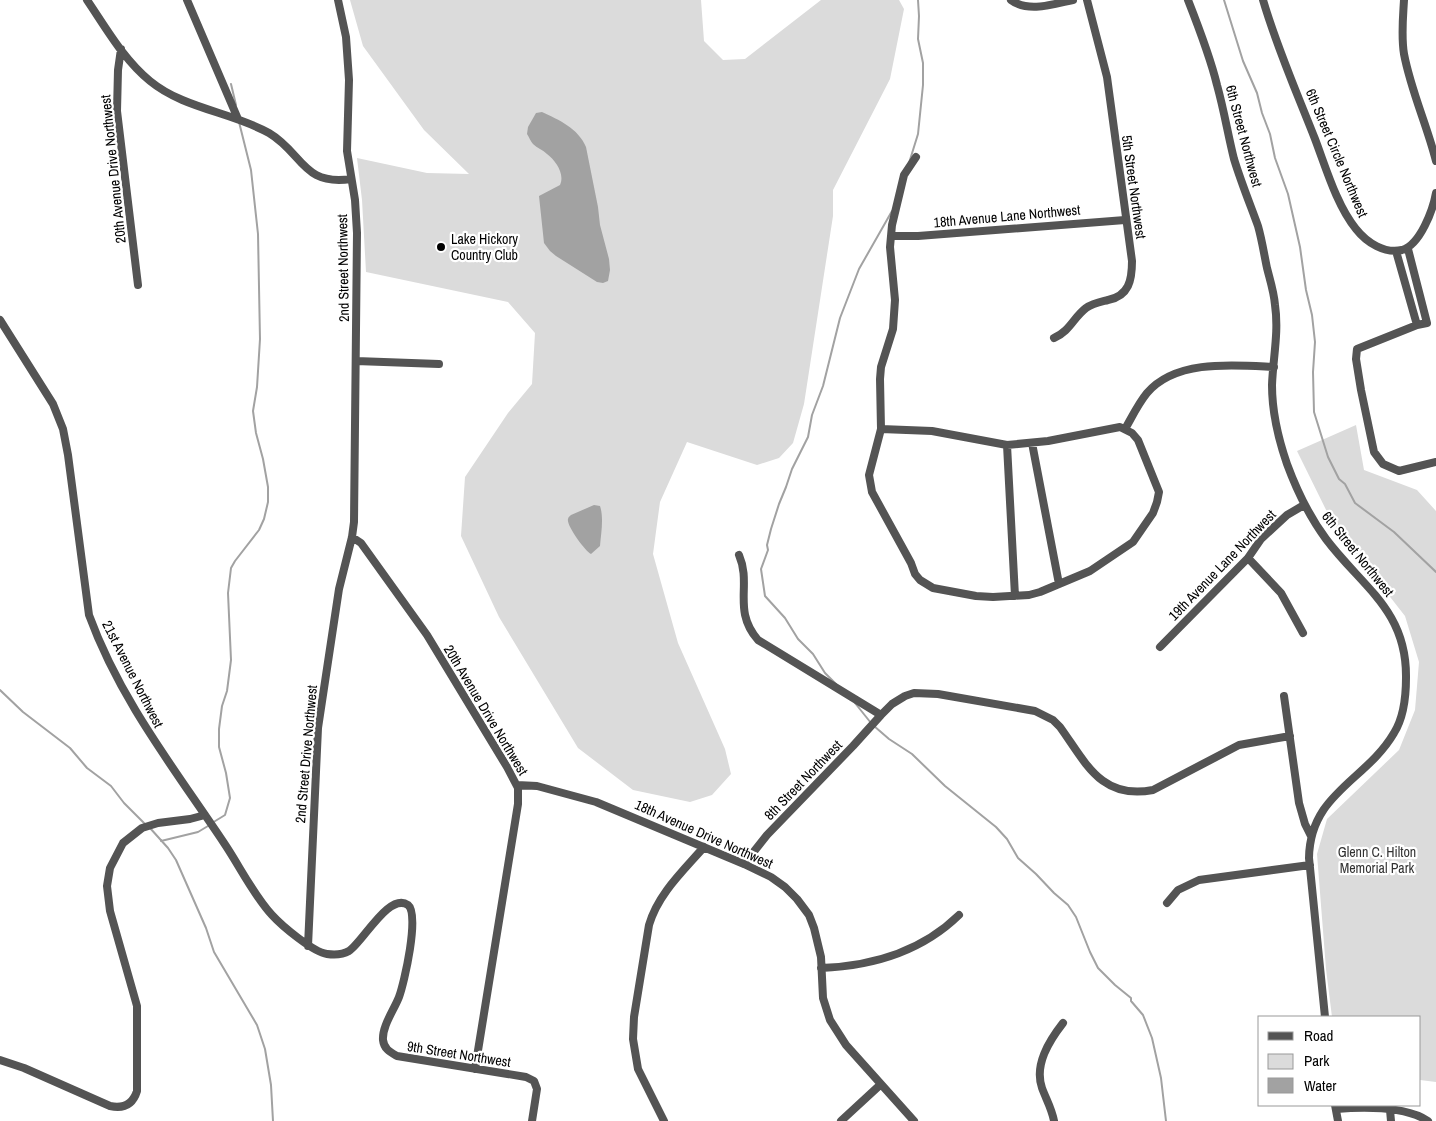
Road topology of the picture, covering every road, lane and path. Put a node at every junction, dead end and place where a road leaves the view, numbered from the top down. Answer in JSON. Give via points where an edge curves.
{"nodes":[{"id":1,"x":87,"y":0,"type":"edge"},
{"id":2,"x":187,"y":0,"type":"edge"},
{"id":3,"x":338,"y":0,"type":"edge"},
{"id":4,"x":1011,"y":0,"type":"edge"},
{"id":5,"x":1073,"y":0,"type":"edge"},
{"id":6,"x":1087,"y":0,"type":"edge"},
{"id":7,"x":1188,"y":0,"type":"edge"},
{"id":8,"x":1263,"y":0,"type":"edge"},
{"id":9,"x":1404,"y":0,"type":"edge"},
{"id":10,"x":121,"y":49,"type":"junction"},
{"id":11,"x":238,"y":119,"type":"junction"},
{"id":12,"x":1428,"y":131,"type":"junction"},
{"id":13,"x":1436,"y":133,"type":"edge"},
{"id":14,"x":916,"y":157,"type":"dead end"},
{"id":15,"x":1436,"y":161,"type":"edge"},
{"id":16,"x":351,"y":178,"type":"junction"},
{"id":17,"x":1436,"y":193,"type":"edge"},
{"id":18,"x":1125,"y":220,"type":"junction"},
{"id":19,"x":892,"y":236,"type":"junction"},
{"id":20,"x":1408,"y":248,"type":"junction"},
{"id":21,"x":1396,"y":251,"type":"junction"},
{"id":22,"x":138,"y":285,"type":"dead end"},
{"id":23,"x":0,"y":320,"type":"edge"},
{"id":24,"x":1417,"y":325,"type":"junction"},
{"id":25,"x":1054,"y":338,"type":"dead end"},
{"id":26,"x":356,"y":361,"type":"junction"},
{"id":27,"x":439,"y":364,"type":"dead end"},
{"id":28,"x":1274,"y":367,"type":"junction"},
{"id":29,"x":881,"y":429,"type":"junction"},
{"id":30,"x":1125,"y":429,"type":"junction"},
{"id":31,"x":1032,"y":443,"type":"junction"},
{"id":32,"x":1007,"y":445,"type":"junction"},
{"id":33,"x":1436,"y":462,"type":"edge"},
{"id":34,"x":1304,"y":505,"type":"junction"},
{"id":35,"x":352,"y":537,"type":"junction"},
{"id":36,"x":739,"y":555,"type":"dead end"},
{"id":37,"x":1248,"y":558,"type":"junction"},
{"id":38,"x":1059,"y":584,"type":"junction"},
{"id":39,"x":1015,"y":596,"type":"junction"},
{"id":40,"x":1303,"y":633,"type":"dead end"},
{"id":41,"x":1160,"y":647,"type":"dead end"},
{"id":42,"x":1284,"y":696,"type":"dead end"},
{"id":43,"x":880,"y":715,"type":"junction"},
{"id":44,"x":1290,"y":736,"type":"junction"},
{"id":45,"x":517,"y":785,"type":"junction"},
{"id":46,"x":205,"y":815,"type":"junction"},
{"id":47,"x":1312,"y":836,"type":"junction"},
{"id":48,"x":704,"y":847,"type":"junction"},
{"id":49,"x":744,"y":864,"type":"junction"},
{"id":50,"x":1310,"y":865,"type":"junction"},
{"id":51,"x":1167,"y":903,"type":"dead end"},
{"id":52,"x":959,"y":915,"type":"dead end"},
{"id":53,"x":308,"y":946,"type":"junction"},
{"id":54,"x":821,"y":968,"type":"junction"},
{"id":55,"x":1325,"y":1016,"type":"edge"},
{"id":56,"x":1063,"y":1023,"type":"dead end"},
{"id":57,"x":0,"y":1060,"type":"edge"},
{"id":58,"x":475,"y":1069,"type":"junction"},
{"id":59,"x":880,"y":1085,"type":"junction"},
{"id":60,"x":1336,"y":1107,"type":"edge"},
{"id":61,"x":1390,"y":1110,"type":"junction"},
{"id":62,"x":532,"y":1121,"type":"edge"},
{"id":63,"x":664,"y":1121,"type":"edge"},
{"id":64,"x":841,"y":1121,"type":"edge"},
{"id":65,"x":914,"y":1121,"type":"edge"},
{"id":66,"x":1054,"y":1121,"type":"edge"},
{"id":67,"x":1338,"y":1121,"type":"edge"},
{"id":68,"x":1391,"y":1121,"type":"edge"},
{"id":69,"x":1428,"y":1121,"type":"edge"}],
"edges":[{"from":1,"to":10,"type":"street"},
{"from":2,"to":11,"type":"street"},
{"from":3,"to":16,"type":"street","name":"2nd Street Northwest","via":[[346,37],[347,151]]},
{"from":4,"to":5,"type":"street","via":[[1026,6]]},
{"from":6,"to":18,"type":"street","name":"5th Street Northwest","via":[[1106,77]]},
{"from":7,"to":28,"type":"street","name":"6th Street Northwest","via":[[1213,68],[1234,159],[1263,246],[1275,304]]},
{"from":8,"to":21,"type":"street","name":"6th Street Circle Northwest","via":[[1347,215],[1372,244]]},
{"from":9,"to":12,"type":"street","via":[[1404,54]]},
{"from":10,"to":11,"type":"street","via":[[142,74],[160,88]]},
{"from":10,"to":22,"type":"street","name":"20th Avenue Drive Northwest","via":[[117,111]]},
{"from":11,"to":16,"type":"street","via":[[278,139],[318,176],[332,180]]},
{"from":12,"to":13,"type":"street"},
{"from":12,"to":15,"type":"street"},
{"from":14,"to":19,"type":"street","via":[[904,175]]},
{"from":16,"to":26,"type":"street","name":"2nd Street Northwest","via":[[357,233]]},
{"from":17,"to":20,"type":"street","via":[[1421,233]]},
{"from":18,"to":19,"type":"street","name":"18th Avenue Lane Northwest"},
{"from":18,"to":25,"type":"street","name":"5th Street Northwest","via":[[1132,261],[1130,284],[1114,299],[1084,309],[1066,332]]},
{"from":19,"to":29,"type":"street","via":[[893,329],[880,379]]},
{"from":20,"to":21,"type":"street"},
{"from":20,"to":24,"type":"street","via":[[1427,319],[1426,323]]},
{"from":21,"to":24,"type":"street"},
{"from":23,"to":46,"type":"street","name":"21st Avenue Northwest","via":[[53,404],[63,430],[87,601],[96,634],[145,728]]},
{"from":24,"to":33,"type":"street","via":[[1357,349],[1360,390],[1374,452],[1383,464],[1399,470]]},
{"from":26,"to":27,"type":"street"},
{"from":26,"to":35,"type":"street","name":"2nd Street Northwest"},
{"from":28,"to":30,"type":"street","via":[[1220,365],[1166,377],[1139,403]]},
{"from":28,"to":34,"type":"street","name":"6th Street Northwest","via":[[1272,399],[1275,424],[1287,465]]},
{"from":29,"to":32,"type":"street","via":[[932,431]]},
{"from":29,"to":39,"type":"street","via":[[870,466],[869,484],[920,580],[933,588],[976,596]]},
{"from":30,"to":31,"type":"street","via":[[1114,428]]},
{"from":30,"to":38,"type":"street","via":[[1138,440],[1159,492],[1158,502],[1133,542],[1090,571]]},
{"from":31,"to":32,"type":"street"},
{"from":31,"to":38,"type":"street"},
{"from":32,"to":39,"type":"street"},
{"from":34,"to":37,"type":"street","name":"19th Avenue Lane Northwest","via":[[1261,539]]},
{"from":34,"to":47,"type":"street","name":"6th Street Northwest","via":[[1327,540],[1393,619],[1402,641],[1406,675],[1404,708],[1395,732],[1377,755],[1326,806]]},
{"from":35,"to":45,"type":"street","name":"20th Avenue Drive Northwest","via":[[361,543],[427,635]]},
{"from":35,"to":53,"type":"street","name":"2nd Street Drive Northwest","via":[[339,589],[318,728]]},
{"from":36,"to":43,"type":"street","via":[[744,573],[743,607],[749,628],[758,640]]},
{"from":37,"to":40,"type":"street","via":[[1280,593]]},
{"from":37,"to":41,"type":"street","name":"19th Avenue Lane Northwest"},
{"from":38,"to":39,"type":"street","via":[[1040,592]]},
{"from":42,"to":44,"type":"street"},
{"from":43,"to":44,"type":"street","name":"8th Street Northwest","via":[[898,699],[914,693],[938,694],[1035,711],[1053,720],[1098,778],[1109,786],[1128,792],[1153,790],[1239,745]]},
{"from":43,"to":49,"type":"street","name":"8th Street Northwest","via":[[767,835]]},
{"from":44,"to":47,"type":"street","via":[[1299,803]]},
{"from":45,"to":48,"type":"street","name":"18th Avenue Drive Northwest","via":[[537,786],[596,802]]},
{"from":45,"to":58,"type":"street","name":"20th Avenue Drive Northwest","via":[[518,804]]},
{"from":46,"to":53,"type":"street","name":"21st Avenue Northwest","via":[[272,915]]},
{"from":46,"to":57,"type":"street","via":[[158,822],[142,828],[123,843],[110,868],[107,886],[110,911],[137,1006],[137,1091],[130,1103],[124,1107],[110,1106]]},
{"from":47,"to":50,"type":"street","name":"6th Street Northwest"},
{"from":48,"to":49,"type":"street","name":"18th Avenue Drive Northwest"},
{"from":48,"to":63,"type":"street","via":[[665,892],[651,917],[634,1017],[633,1039],[638,1069]]},
{"from":49,"to":54,"type":"street","name":"18th Avenue Drive Northwest","via":[[779,882],[797,900],[814,928]]},
{"from":50,"to":51,"type":"street","via":[[1199,880],[1178,890]]},
{"from":50,"to":55,"type":"street","name":"6th Street Northwest"},
{"from":52,"to":54,"type":"street","via":[[937,934],[902,953],[865,964]]},
{"from":53,"to":58,"type":"street","name":"9th Street Northwest","via":[[324,954],[344,953],[358,943],[383,912],[401,903],[407,905],[412,917],[408,957],[403,986],[384,1033],[385,1046],[397,1056]]},
{"from":54,"to":59,"type":"street","name":"18th Avenue Drive Northwest","via":[[823,998],[830,1020],[846,1045]]},
{"from":56,"to":66,"type":"street","via":[[1053,1036],[1040,1067],[1041,1086]]},
{"from":58,"to":62,"type":"street","name":"9th Street Northwest","via":[[534,1081],[537,1089]]},
{"from":59,"to":64,"type":"street"},
{"from":59,"to":65,"type":"street","name":"18th Avenue Drive Northwest"},
{"from":60,"to":61,"type":"street"},
{"from":60,"to":67,"type":"street"},
{"from":61,"to":68,"type":"street"},
{"from":61,"to":69,"type":"street"}]}
